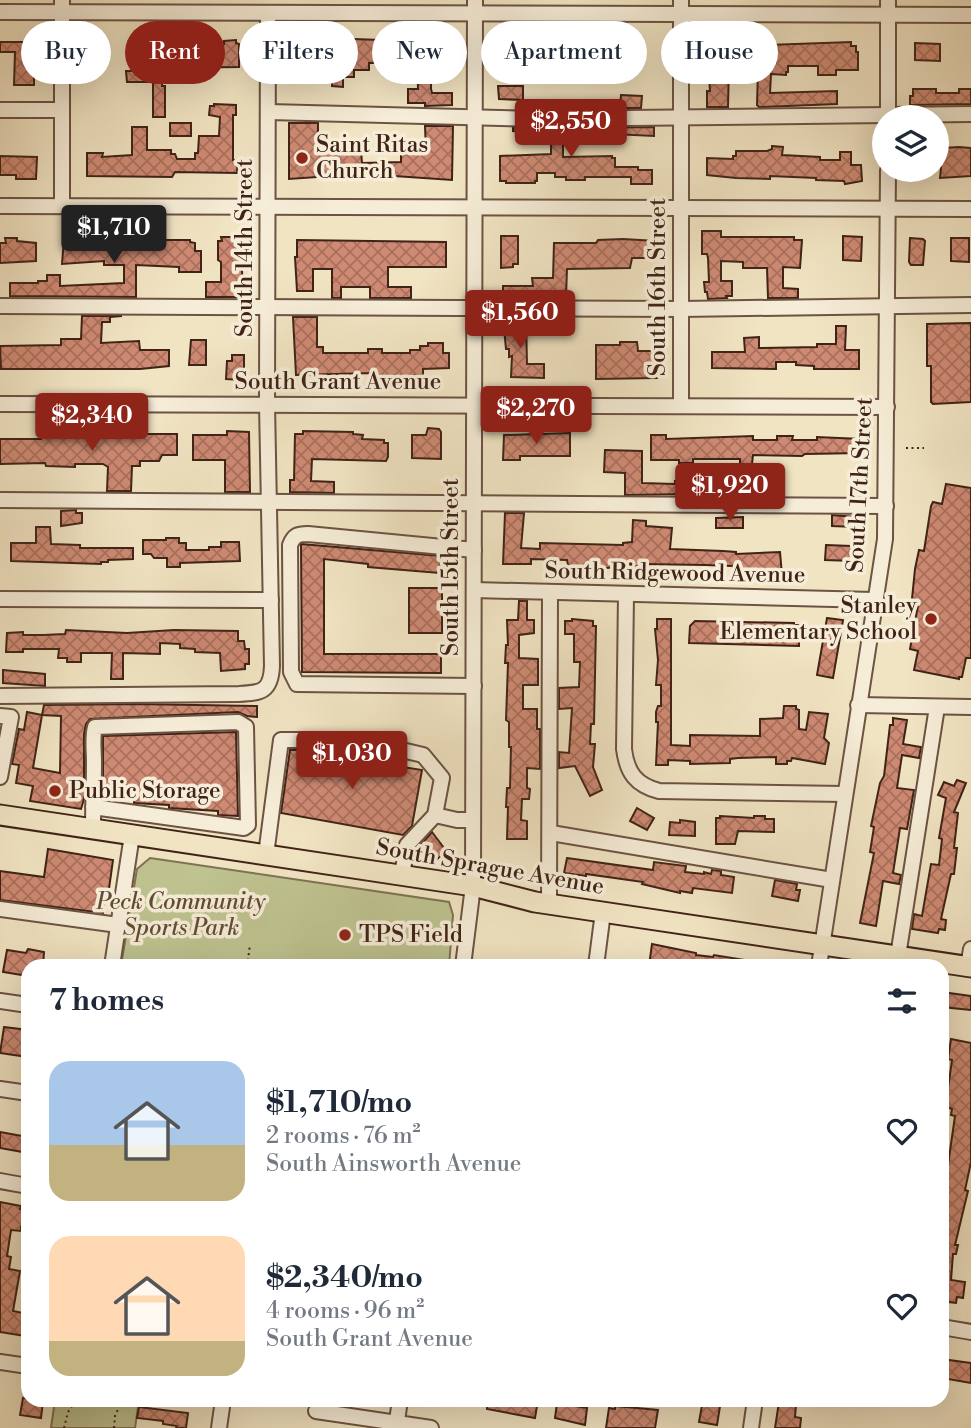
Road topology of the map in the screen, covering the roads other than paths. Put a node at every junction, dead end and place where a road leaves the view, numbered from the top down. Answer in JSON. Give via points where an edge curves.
{"nodes":[{"id":1,"x":62,"y":6,"type":"edge"},
{"id":2,"x":151,"y":6,"type":"edge"},
{"id":3,"x":242,"y":6,"type":"edge"},
{"id":4,"x":297,"y":7,"type":"edge"},
{"id":5,"x":475,"y":7,"type":"edge"},
{"id":6,"x":681,"y":7,"type":"edge"},
{"id":7,"x":888,"y":8,"type":"edge"},
{"id":8,"x":0,"y":12,"type":"edge"},
{"id":9,"x":268,"y":13,"type":"junction"},
{"id":10,"x":971,"y":15,"type":"edge"},
{"id":11,"x":888,"y":105,"type":"edge"},
{"id":12,"x":0,"y":110,"type":"edge"},
{"id":13,"x":62,"y":110,"type":"junction"},
{"id":14,"x":269,"y":112,"type":"junction"},
{"id":15,"x":949,"y":114,"type":"edge"},
{"id":16,"x":971,"y":114,"type":"edge"},
{"id":17,"x":872,"y":115,"type":"edge"},
{"id":18,"x":475,"y":116,"type":"junction"},
{"id":19,"x":681,"y":116,"type":"junction"},
{"id":20,"x":888,"y":182,"type":"edge"},
{"id":21,"x":0,"y":206,"type":"edge"},
{"id":22,"x":62,"y":206,"type":"junction"},
{"id":23,"x":268,"y":206,"type":"junction"},
{"id":24,"x":475,"y":207,"type":"junction"},
{"id":25,"x":681,"y":208,"type":"junction"},
{"id":26,"x":888,"y":209,"type":"junction"},
{"id":27,"x":971,"y":209,"type":"edge"},
{"id":28,"x":0,"y":306,"type":"edge"},
{"id":29,"x":887,"y":306,"type":"junction"},
{"id":30,"x":971,"y":306,"type":"edge"},
{"id":31,"x":268,"y":307,"type":"junction"},
{"id":32,"x":475,"y":307,"type":"junction"},
{"id":33,"x":681,"y":309,"type":"junction"},
{"id":34,"x":0,"y":404,"type":"edge"},
{"id":35,"x":267,"y":404,"type":"junction"},
{"id":36,"x":474,"y":405,"type":"junction"},
{"id":37,"x":681,"y":406,"type":"junction"},
{"id":38,"x":887,"y":407,"type":"junction"},
{"id":39,"x":0,"y":500,"type":"edge"},
{"id":40,"x":269,"y":501,"type":"junction"},
{"id":41,"x":474,"y":502,"type":"junction"},
{"id":42,"x":886,"y":506,"type":"junction"},
{"id":43,"x":474,"y":550,"type":"junction"},
{"id":44,"x":474,"y":590,"type":"junction"},
{"id":45,"x":550,"y":593,"type":"junction"},
{"id":46,"x":626,"y":595,"type":"junction"},
{"id":47,"x":0,"y":599,"type":"edge"},
{"id":48,"x":271,"y":600,"type":"junction"},
{"id":49,"x":874,"y":600,"type":"junction"},
{"id":50,"x":474,"y":686,"type":"junction"},
{"id":51,"x":0,"y":696,"type":"edge"},
{"id":52,"x":858,"y":705,"type":"junction"},
{"id":53,"x":937,"y":707,"type":"junction"},
{"id":54,"x":971,"y":707,"type":"edge"},
{"id":55,"x":0,"y":716,"type":"edge"},
{"id":56,"x":0,"y":777,"type":"edge"},
{"id":57,"x":845,"y":794,"type":"junction"},
{"id":58,"x":93,"y":807,"type":"junction"},
{"id":59,"x":0,"y":815,"type":"edge"},
{"id":60,"x":435,"y":815,"type":"junction"},
{"id":61,"x":472,"y":820,"type":"junction"},
{"id":62,"x":93,"y":829,"type":"junction"},
{"id":63,"x":551,"y":833,"type":"junction"},
{"id":64,"x":132,"y":835,"type":"junction"},
{"id":65,"x":266,"y":855,"type":"junction"},
{"id":66,"x":402,"y":875,"type":"junction"},
{"id":67,"x":832,"y":880,"type":"junction"},
{"id":68,"x":473,"y":886,"type":"junction"},
{"id":69,"x":549,"y":904,"type":"junction"},
{"id":70,"x":0,"y":909,"type":"edge"},
{"id":71,"x":603,"y":912,"type":"junction"},
{"id":72,"x":118,"y":925,"type":"junction"},
{"id":73,"x":823,"y":944,"type":"junction"},
{"id":74,"x":898,"y":956,"type":"junction"},
{"id":75,"x":113,"y":959,"type":"edge"},
{"id":76,"x":464,"y":959,"type":"edge"},
{"id":77,"x":597,"y":959,"type":"edge"},
{"id":78,"x":820,"y":959,"type":"edge"},
{"id":79,"x":941,"y":959,"type":"edge"},
{"id":80,"x":949,"y":960,"type":"edge"},
{"id":81,"x":970,"y":961,"type":"edge"},
{"id":82,"x":0,"y":1001,"type":"edge"},
{"id":83,"x":21,"y":1004,"type":"edge"},
{"id":84,"x":0,"y":1089,"type":"edge"},
{"id":85,"x":21,"y":1092,"type":"edge"},
{"id":86,"x":0,"y":1181,"type":"edge"},
{"id":87,"x":21,"y":1185,"type":"edge"},
{"id":88,"x":949,"y":1328,"type":"edge"},
{"id":89,"x":971,"y":1332,"type":"edge"},
{"id":90,"x":0,"y":1362,"type":"edge"},
{"id":91,"x":21,"y":1365,"type":"edge"},
{"id":92,"x":222,"y":1407,"type":"edge"},
{"id":93,"x":399,"y":1407,"type":"edge"},
{"id":94,"x":754,"y":1407,"type":"edge"},
{"id":95,"x":316,"y":1411,"type":"dead end"},
{"id":96,"x":396,"y":1425,"type":"edge"},
{"id":97,"x":219,"y":1428,"type":"edge"},
{"id":98,"x":430,"y":1428,"type":"edge"},
{"id":99,"x":751,"y":1428,"type":"edge"}],
"edges":[{"from":1,"to":2,"type":"street"},
{"from":1,"to":8,"type":"street"},
{"from":1,"to":13,"type":"street"},
{"from":2,"to":3,"type":"street"},
{"from":3,"to":9,"type":"street"},
{"from":4,"to":5,"type":"street"},
{"from":4,"to":9,"type":"street"},
{"from":5,"to":6,"type":"street"},
{"from":5,"to":18,"type":"street","name":"South 15th Street"},
{"from":6,"to":7,"type":"street"},
{"from":6,"to":19,"type":"street","name":"South 16th Street"},
{"from":7,"to":10,"type":"street"},
{"from":7,"to":11,"type":"street"},
{"from":9,"to":14,"type":"street","name":"South 14th Street"},
{"from":12,"to":13,"type":"street"},
{"from":13,"to":22,"type":"street"},
{"from":14,"to":18,"type":"street"},
{"from":14,"to":23,"type":"street","name":"South 14th Street"},
{"from":15,"to":16,"type":"street"},
{"from":17,"to":19,"type":"street"},
{"from":18,"to":19,"type":"street"},
{"from":18,"to":24,"type":"street","name":"South 15th Street"},
{"from":19,"to":25,"type":"street","name":"South 16th Street"},
{"from":20,"to":26,"type":"street","name":"South 17th Street"},
{"from":21,"to":22,"type":"street"},
{"from":22,"to":23,"type":"street"},
{"from":23,"to":24,"type":"street"},
{"from":23,"to":31,"type":"street","name":"South 14th Street"},
{"from":24,"to":25,"type":"street"},
{"from":24,"to":32,"type":"street","name":"South 15th Street"},
{"from":25,"to":26,"type":"street"},
{"from":25,"to":33,"type":"street","name":"South 16th Street"},
{"from":26,"to":27,"type":"street"},
{"from":26,"to":29,"type":"street","name":"South 17th Street"},
{"from":28,"to":31,"type":"street"},
{"from":29,"to":30,"type":"street"},
{"from":29,"to":33,"type":"street"},
{"from":29,"to":38,"type":"street","name":"South 17th Street"},
{"from":31,"to":32,"type":"street"},
{"from":31,"to":35,"type":"street","name":"South 14th Street"},
{"from":32,"to":33,"type":"street"},
{"from":32,"to":36,"type":"street","name":"South 15th Street"},
{"from":33,"to":37,"type":"street","name":"South 16th Street"},
{"from":34,"to":35,"type":"street","name":"South Grant Avenue"},
{"from":35,"to":36,"type":"street","name":"South Grant Avenue"},
{"from":35,"to":40,"type":"street","name":"South 14th Street"},
{"from":36,"to":37,"type":"street","name":"South Grant Avenue"},
{"from":36,"to":41,"type":"street","name":"South 15th Street"},
{"from":37,"to":38,"type":"street","name":"South Grant Avenue"},
{"from":38,"to":42,"type":"street","name":"South 17th Street"},
{"from":39,"to":40,"type":"street"},
{"from":40,"to":41,"type":"street"},
{"from":40,"to":48,"type":"street","name":"South 14th Street"},
{"from":41,"to":42,"type":"street"},
{"from":41,"to":43,"type":"street","name":"South 15th Street"},
{"from":42,"to":49,"type":"street","name":"South 17th Street"},
{"from":43,"to":44,"type":"street","name":"South 15th Street"},
{"from":43,"to":50,"type":"street","via":[[308,534],[299,534],[290,545],[290,672],[297,684]]},
{"from":44,"to":45,"type":"street","name":"South Ridgewood Avenue"},
{"from":44,"to":50,"type":"street","name":"South 15th Street"},
{"from":45,"to":46,"type":"street","name":"South Ridgewood Avenue"},
{"from":45,"to":63,"type":"street"},
{"from":46,"to":49,"type":"street","name":"South Ridgewood Avenue"},
{"from":46,"to":57,"type":"street","via":[[624,749],[636,781],[659,791]]},
{"from":47,"to":48,"type":"street"},
{"from":48,"to":51,"type":"street","name":"South 14th Street","via":[[272,673],[263,691]]},
{"from":49,"to":52,"type":"street","name":"South 17th Street"},
{"from":50,"to":61,"type":"street","name":"South 15th Street"},
{"from":52,"to":53,"type":"street"},
{"from":52,"to":57,"type":"street","name":"South 17th Street"},
{"from":53,"to":54,"type":"street"},
{"from":53,"to":74,"type":"street"},
{"from":55,"to":56,"type":"street","via":[[11,717]]},
{"from":57,"to":67,"type":"street","name":"South 17th Street"},
{"from":58,"to":58,"type":"street","via":[[95,727],[238,722],[246,727],[248,825],[244,828]]},
{"from":58,"to":62,"type":"street"},
{"from":59,"to":62,"type":"main road","name":"South Sprague Avenue"},
{"from":60,"to":61,"type":"street"},
{"from":60,"to":65,"type":"street","via":[[442,778],[424,755],[359,740],[285,739],[281,740]]},
{"from":60,"to":66,"type":"street","via":[[407,845]]},
{"from":61,"to":68,"type":"street","name":"South 15th Street"},
{"from":62,"to":64,"type":"main road","name":"South Sprague Avenue"},
{"from":63,"to":67,"type":"street"},
{"from":63,"to":69,"type":"street"},
{"from":64,"to":65,"type":"main road","name":"South Sprague Avenue"},
{"from":64,"to":72,"type":"street"},
{"from":65,"to":66,"type":"main road","name":"South Sprague Avenue"},
{"from":66,"to":68,"type":"main road","name":"South Sprague Avenue"},
{"from":67,"to":73,"type":"street","name":"South 17th Street"},
{"from":68,"to":69,"type":"main road","name":"South Sprague Avenue"},
{"from":68,"to":76,"type":"street","name":"South 15th Street"},
{"from":69,"to":71,"type":"main road","name":"South Sprague Avenue"},
{"from":70,"to":72,"type":"street"},
{"from":71,"to":73,"type":"main road","name":"South Sprague Avenue"},
{"from":71,"to":77,"type":"street"},
{"from":72,"to":75,"type":"street"},
{"from":73,"to":74,"type":"main road","name":"South Sprague Avenue"},
{"from":73,"to":78,"type":"street","name":"South 17th Street"},
{"from":74,"to":79,"type":"main road","name":"South Sprague Avenue"},
{"from":80,"to":81,"type":"main road","name":"South Sprague Avenue"},
{"from":82,"to":83,"type":"street"},
{"from":84,"to":85,"type":"street"},
{"from":86,"to":87,"type":"street"},
{"from":88,"to":89,"type":"street"},
{"from":90,"to":91,"type":"street"},
{"from":92,"to":97,"type":"street"},
{"from":93,"to":96,"type":"street"},
{"from":94,"to":99,"type":"street"},
{"from":95,"to":96,"type":"street"},
{"from":96,"to":98,"type":"street"}]}
